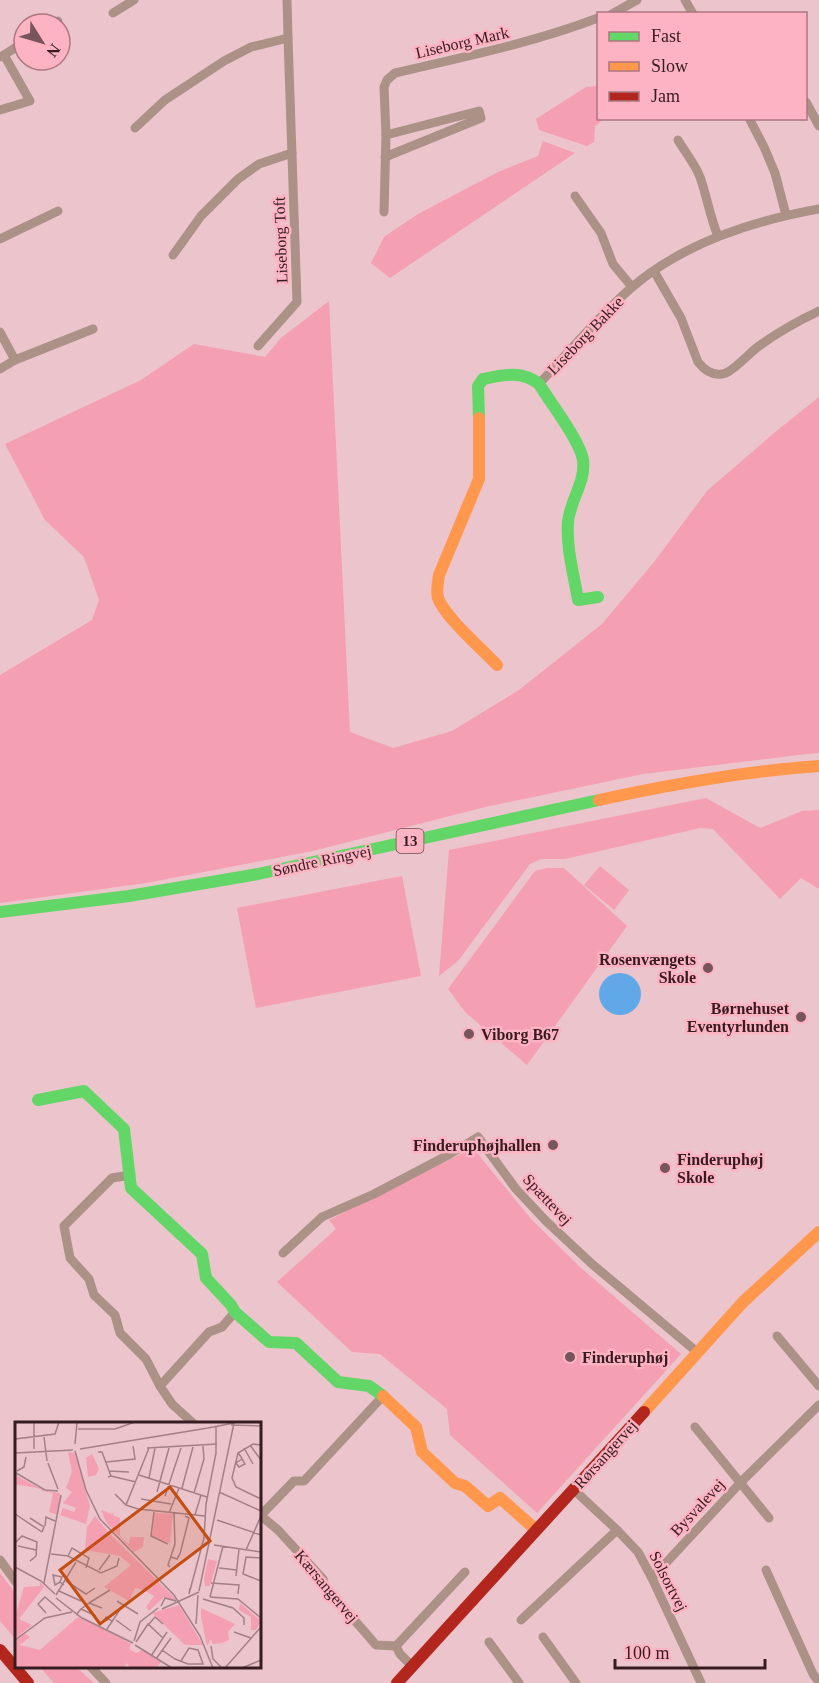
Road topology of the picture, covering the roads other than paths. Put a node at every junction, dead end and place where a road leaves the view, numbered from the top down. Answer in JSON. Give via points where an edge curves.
{"nodes":[{"id":1,"x":134,"y":0,"type":"edge"},
{"id":2,"x":287,"y":0,"type":"edge"},
{"id":3,"x":637,"y":0,"type":"edge"},
{"id":4,"x":616,"y":12,"type":"edge"},
{"id":5,"x":112,"y":13,"type":"dead end"},
{"id":6,"x":597,"y":18,"type":"edge"},
{"id":7,"x":288,"y":38,"type":"junction"},
{"id":8,"x":2,"y":56,"type":"edge"},
{"id":9,"x":807,"y":104,"type":"edge"},
{"id":10,"x":0,"y":110,"type":"edge"},
{"id":11,"x":750,"y":120,"type":"edge"},
{"id":12,"x":819,"y":126,"type":"edge"},
{"id":13,"x":135,"y":128,"type":"dead end"},
{"id":14,"x":386,"y":135,"type":"junction"},
{"id":15,"x":678,"y":140,"type":"dead end"},
{"id":16,"x":292,"y":153,"type":"junction"},
{"id":17,"x":385,"y":157,"type":"junction"},
{"id":18,"x":575,"y":196,"type":"dead end"},
{"id":19,"x":819,"y":208,"type":"edge"},
{"id":20,"x":58,"y":211,"type":"dead end"},
{"id":21,"x":384,"y":212,"type":"dead end"},
{"id":22,"x":786,"y":215,"type":"junction"},
{"id":23,"x":718,"y":236,"type":"junction"},
{"id":24,"x":0,"y":239,"type":"edge"},
{"id":25,"x":173,"y":255,"type":"dead end"},
{"id":26,"x":654,"y":271,"type":"junction"},
{"id":27,"x":632,"y":287,"type":"junction"},
{"id":28,"x":819,"y":311,"type":"edge"},
{"id":29,"x":93,"y":329,"type":"dead end"},
{"id":30,"x":0,"y":332,"type":"edge"},
{"id":31,"x":258,"y":346,"type":"dead end"},
{"id":32,"x":15,"y":360,"type":"junction"},
{"id":33,"x":0,"y":369,"type":"edge"},
{"id":34,"x":539,"y":384,"type":"junction"},
{"id":35,"x":598,"y":597,"type":"dead end"},
{"id":36,"x":497,"y":665,"type":"dead end"},
{"id":37,"x":819,"y":766,"type":"edge"},
{"id":38,"x":0,"y":912,"type":"edge"},
{"id":39,"x":38,"y":1100,"type":"dead end"},
{"id":40,"x":130,"y":1175,"type":"junction"},
{"id":41,"x":819,"y":1232,"type":"edge"},
{"id":42,"x":283,"y":1253,"type":"dead end"},
{"id":43,"x":235,"y":1312,"type":"junction"},
{"id":44,"x":777,"y":1336,"type":"dead end"},
{"id":45,"x":697,"y":1352,"type":"junction"},
{"id":46,"x":160,"y":1386,"type":"junction"},
{"id":47,"x":819,"y":1386,"type":"edge"},
{"id":48,"x":382,"y":1396,"type":"junction"},
{"id":49,"x":819,"y":1406,"type":"edge"},
{"id":50,"x":192,"y":1422,"type":"edge"},
{"id":51,"x":695,"y":1427,"type":"dead end"},
{"id":52,"x":740,"y":1483,"type":"junction"},
{"id":53,"x":573,"y":1489,"type":"junction"},
{"id":54,"x":261,"y":1515,"type":"edge"},
{"id":55,"x":261,"y":1517,"type":"edge"},
{"id":56,"x":769,"y":1518,"type":"dead end"},
{"id":57,"x":535,"y":1529,"type":"junction"},
{"id":58,"x":617,"y":1530,"type":"junction"},
{"id":59,"x":0,"y":1560,"type":"edge"},
{"id":60,"x":766,"y":1570,"type":"dead end"},
{"id":61,"x":465,"y":1572,"type":"dead end"},
{"id":62,"x":652,"y":1578,"type":"junction"},
{"id":63,"x":15,"y":1581,"type":"edge"},
{"id":64,"x":521,"y":1620,"type":"dead end"},
{"id":65,"x":543,"y":1637,"type":"dead end"},
{"id":66,"x":489,"y":1642,"type":"dead end"},
{"id":67,"x":396,"y":1646,"type":"junction"},
{"id":68,"x":0,"y":1650,"type":"edge"},
{"id":69,"x":412,"y":1666,"type":"junction"},
{"id":70,"x":15,"y":1668,"type":"edge"},
{"id":71,"x":15,"y":1668,"type":"edge"},
{"id":72,"x":92,"y":1668,"type":"edge"},
{"id":73,"x":819,"y":1682,"type":"edge"},
{"id":74,"x":28,"y":1683,"type":"edge"},
{"id":75,"x":106,"y":1683,"type":"edge"},
{"id":76,"x":397,"y":1683,"type":"edge"},
{"id":77,"x":519,"y":1683,"type":"edge"},
{"id":78,"x":576,"y":1683,"type":"edge"},
{"id":79,"x":701,"y":1683,"type":"edge"}],
"edges":[{"from":1,"to":5,"type":"street"},
{"from":2,"to":7,"type":"street","name":"Liseborg Toft"},
{"from":3,"to":4,"type":"street"},
{"from":6,"to":14,"type":"street","name":"Liseborg Mark","via":[[563,32],[395,73],[384,87]]},
{"from":7,"to":13,"type":"street","via":[[251,47],[224,61],[165,100]]},
{"from":7,"to":16,"type":"street","name":"Liseborg Toft"},
{"from":8,"to":10,"type":"street","via":[[30,101]]},
{"from":9,"to":12,"type":"street"},
{"from":11,"to":22,"type":"street","via":[[775,173]]},
{"from":14,"to":17,"type":"street","name":"Liseborg Mark"},
{"from":14,"to":17,"type":"street","via":[[479,111],[481,118]]},
{"from":15,"to":23,"type":"street","via":[[699,175]]},
{"from":16,"to":25,"type":"street","via":[[259,164],[238,179],[201,216]]},
{"from":16,"to":31,"type":"street","name":"Liseborg Toft","via":[[297,302]]},
{"from":17,"to":21,"type":"street","name":"Liseborg Mark"},
{"from":18,"to":27,"type":"street","name":"Liseborg Bakke","via":[[601,233],[613,264]]},
{"from":19,"to":22,"type":"street","name":"Liseborg Bakke"},
{"from":20,"to":24,"type":"street"},
{"from":22,"to":23,"type":"street","name":"Liseborg Bakke"},
{"from":23,"to":26,"type":"street","name":"Liseborg Bakke"},
{"from":26,"to":27,"type":"street","name":"Liseborg Bakke"},
{"from":26,"to":28,"type":"street","via":[[681,318],[698,362],[710,373],[725,373],[794,323]]},
{"from":27,"to":34,"type":"street","name":"Liseborg Bakke"},
{"from":29,"to":32,"type":"street"},
{"from":30,"to":32,"type":"street"},
{"from":32,"to":33,"type":"street"},
{"from":34,"to":35,"type":"street","name":"Liseborg Bakke","via":[[584,460],[568,533],[578,600]]},
{"from":34,"to":36,"type":"street","name":"Liseborg Bakke","via":[[521,374],[483,379],[478,386],[480,479],[437,588],[447,613]]},
{"from":37,"to":38,"type":"street","name":"Søndre Ringvej","number":"13","via":[[664,785],[316,862],[148,894]]},
{"from":39,"to":40,"type":"street","via":[[84,1091],[124,1129]]},
{"from":40,"to":43,"type":"street","via":[[131,1188],[202,1254],[206,1278]]},
{"from":40,"to":46,"type":"street","via":[[112,1178],[64,1226],[70,1258],[89,1279],[94,1295],[115,1315],[120,1333],[146,1359]]},
{"from":41,"to":45,"type":"street","name":"Rørsangervej","via":[[743,1302]]},
{"from":42,"to":45,"type":"street","name":"Spættevej","via":[[322,1217],[374,1194],[478,1137],[516,1190],[546,1221]]},
{"from":43,"to":46,"type":"street","via":[[222,1327],[209,1332]]},
{"from":43,"to":48,"type":"street","via":[[269,1341],[296,1343],[338,1382],[369,1386]]},
{"from":44,"to":47,"type":"street"},
{"from":45,"to":53,"type":"street","name":"Rørsangervej"},
{"from":46,"to":50,"type":"street"},
{"from":48,"to":54,"type":"street","name":"Kærsangervej","via":[[304,1481],[294,1481]]},
{"from":48,"to":57,"type":"street","via":[[416,1427],[422,1452],[455,1483],[465,1486],[488,1506],[500,1498]]},
{"from":49,"to":52,"type":"street","name":"Bysvalevej"},
{"from":51,"to":52,"type":"street","name":"Bysvalevej"},
{"from":52,"to":56,"type":"street","name":"Bysvalevej"},
{"from":52,"to":62,"type":"street","name":"Bysvalevej"},
{"from":53,"to":57,"type":"street","name":"Rørsangervej"},
{"from":53,"to":58,"type":"street","name":"Solsortvej"},
{"from":55,"to":67,"type":"street","name":"Kærsangervej","via":[[316,1570],[376,1645]]},
{"from":57,"to":69,"type":"street","name":"Rørsangervej"},
{"from":58,"to":62,"type":"street","name":"Solsortvej","via":[[638,1552]]},
{"from":58,"to":64,"type":"street"},
{"from":59,"to":63,"type":"street"},
{"from":60,"to":73,"type":"street"},
{"from":61,"to":67,"type":"street"},
{"from":62,"to":79,"type":"street","name":"Solsortvej"},
{"from":65,"to":78,"type":"street"},
{"from":66,"to":77,"type":"street"},
{"from":67,"to":69,"type":"street"},
{"from":68,"to":70,"type":"street"},
{"from":69,"to":76,"type":"street","name":"Rørsangervej"},
{"from":71,"to":74,"type":"street"},
{"from":72,"to":75,"type":"street"}]}
